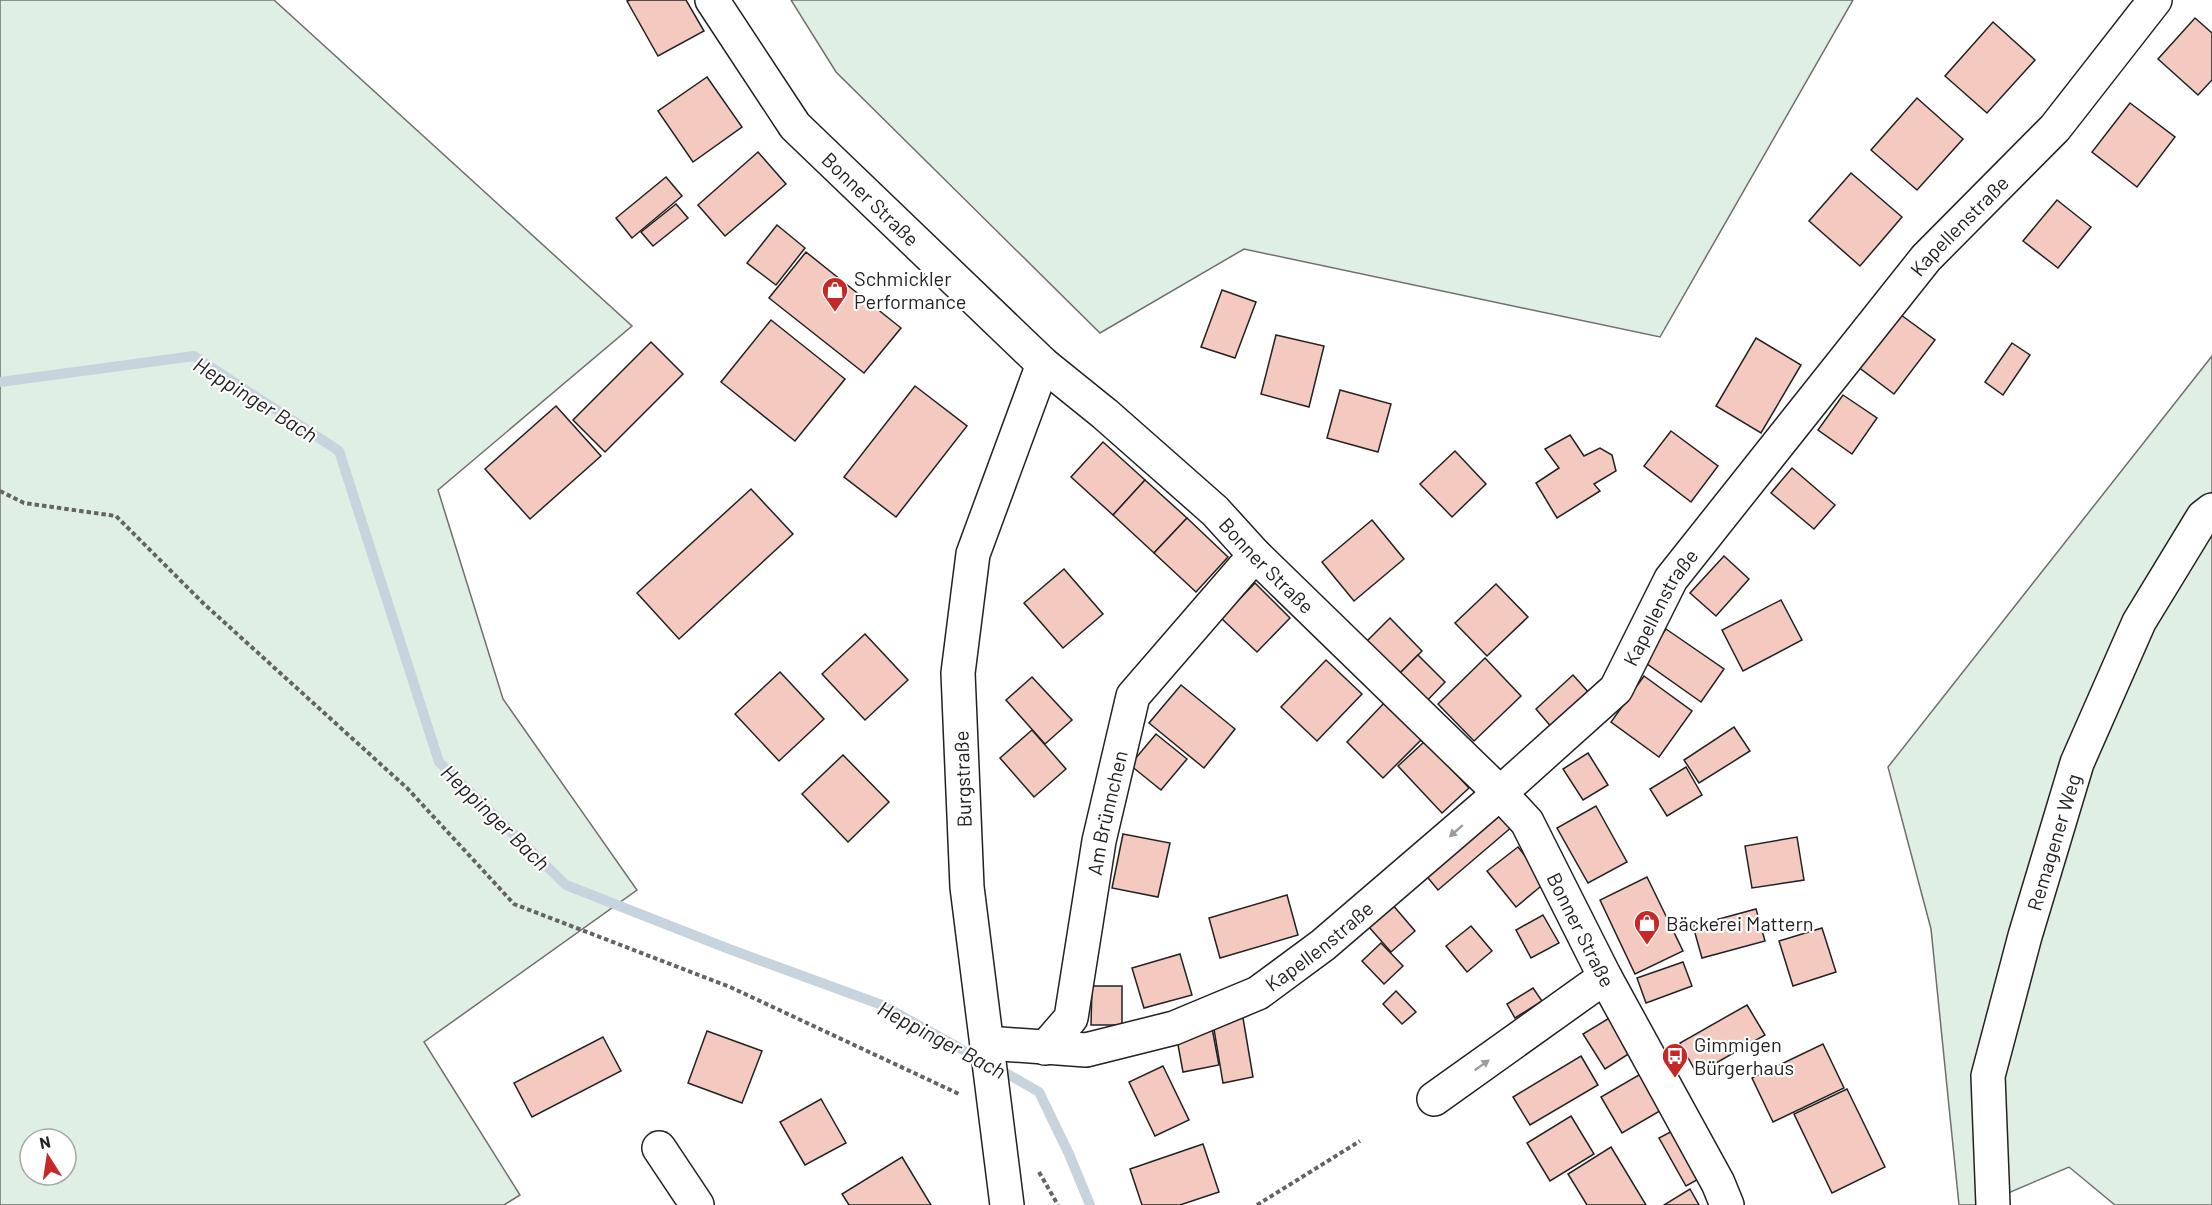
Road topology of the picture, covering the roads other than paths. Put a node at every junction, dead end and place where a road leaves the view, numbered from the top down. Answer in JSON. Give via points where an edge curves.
{"nodes":[{"id":1,"x":712,"y":0,"type":"edge"},
{"id":2,"x":2155,"y":0,"type":"edge"},
{"id":3,"x":1043,"y":364,"type":"junction"},
{"id":4,"x":2212,"y":510,"type":"edge"},
{"id":5,"x":1255,"y":555,"type":"junction"},
{"id":6,"x":1500,"y":793,"type":"junction"},
{"id":7,"x":1605,"y":977,"type":"junction"},
{"id":8,"x":1045,"y":1047,"type":"junction"},
{"id":9,"x":989,"y":1057,"type":"junction"},
{"id":10,"x":1434,"y":1099,"type":"dead end"},
{"id":11,"x":659,"y":1149,"type":"dead end"},
{"id":12,"x":697,"y":1205,"type":"edge"},
{"id":13,"x":1007,"y":1205,"type":"edge"},
{"id":14,"x":1727,"y":1205,"type":"edge"},
{"id":15,"x":1993,"y":1205,"type":"edge"}],
"edges":[{"from":1,"to":3,"type":"street","name":"Bonner Straße","via":[[795,126]]},
{"from":2,"to":6,"type":"street","name":"Kapellenstraße","via":[[2055,128],[1926,258],[1671,579],[1616,689]]},
{"from":3,"to":5,"type":"street","name":"Bonner Straße","via":[[1215,511]]},
{"from":3,"to":9,"type":"street","name":"Burgstraße","via":[[973,554],[958,673],[967,887]]},
{"from":4,"to":15,"type":"street","name":"Remagener Weg","via":[[2203,517],[2139,622],[2077,763],[1988,1076]]},
{"from":5,"to":6,"type":"street","name":"Bonner Straße"},
{"from":5,"to":8,"type":"street","name":"Am Brünnchen","via":[[1133,696],[1099,841],[1071,1018]]},
{"from":6,"to":7,"type":"street","name":"Bonner Straße","via":[[1527,822]]},
{"from":6,"to":8,"type":"street","name":"Kapellenstraße","one_way":true,"via":[[1323,945],[1258,993],[1174,1028],[1086,1050]]},
{"from":10,"to":7,"type":"street","one_way":true},
{"from":7,"to":14,"type":"street","name":"Bonner Straße"},
{"from":8,"to":9,"type":"street"},
{"from":9,"to":13,"type":"street","name":"Burgstraße"},
{"from":11,"to":12,"type":"street"}]}
